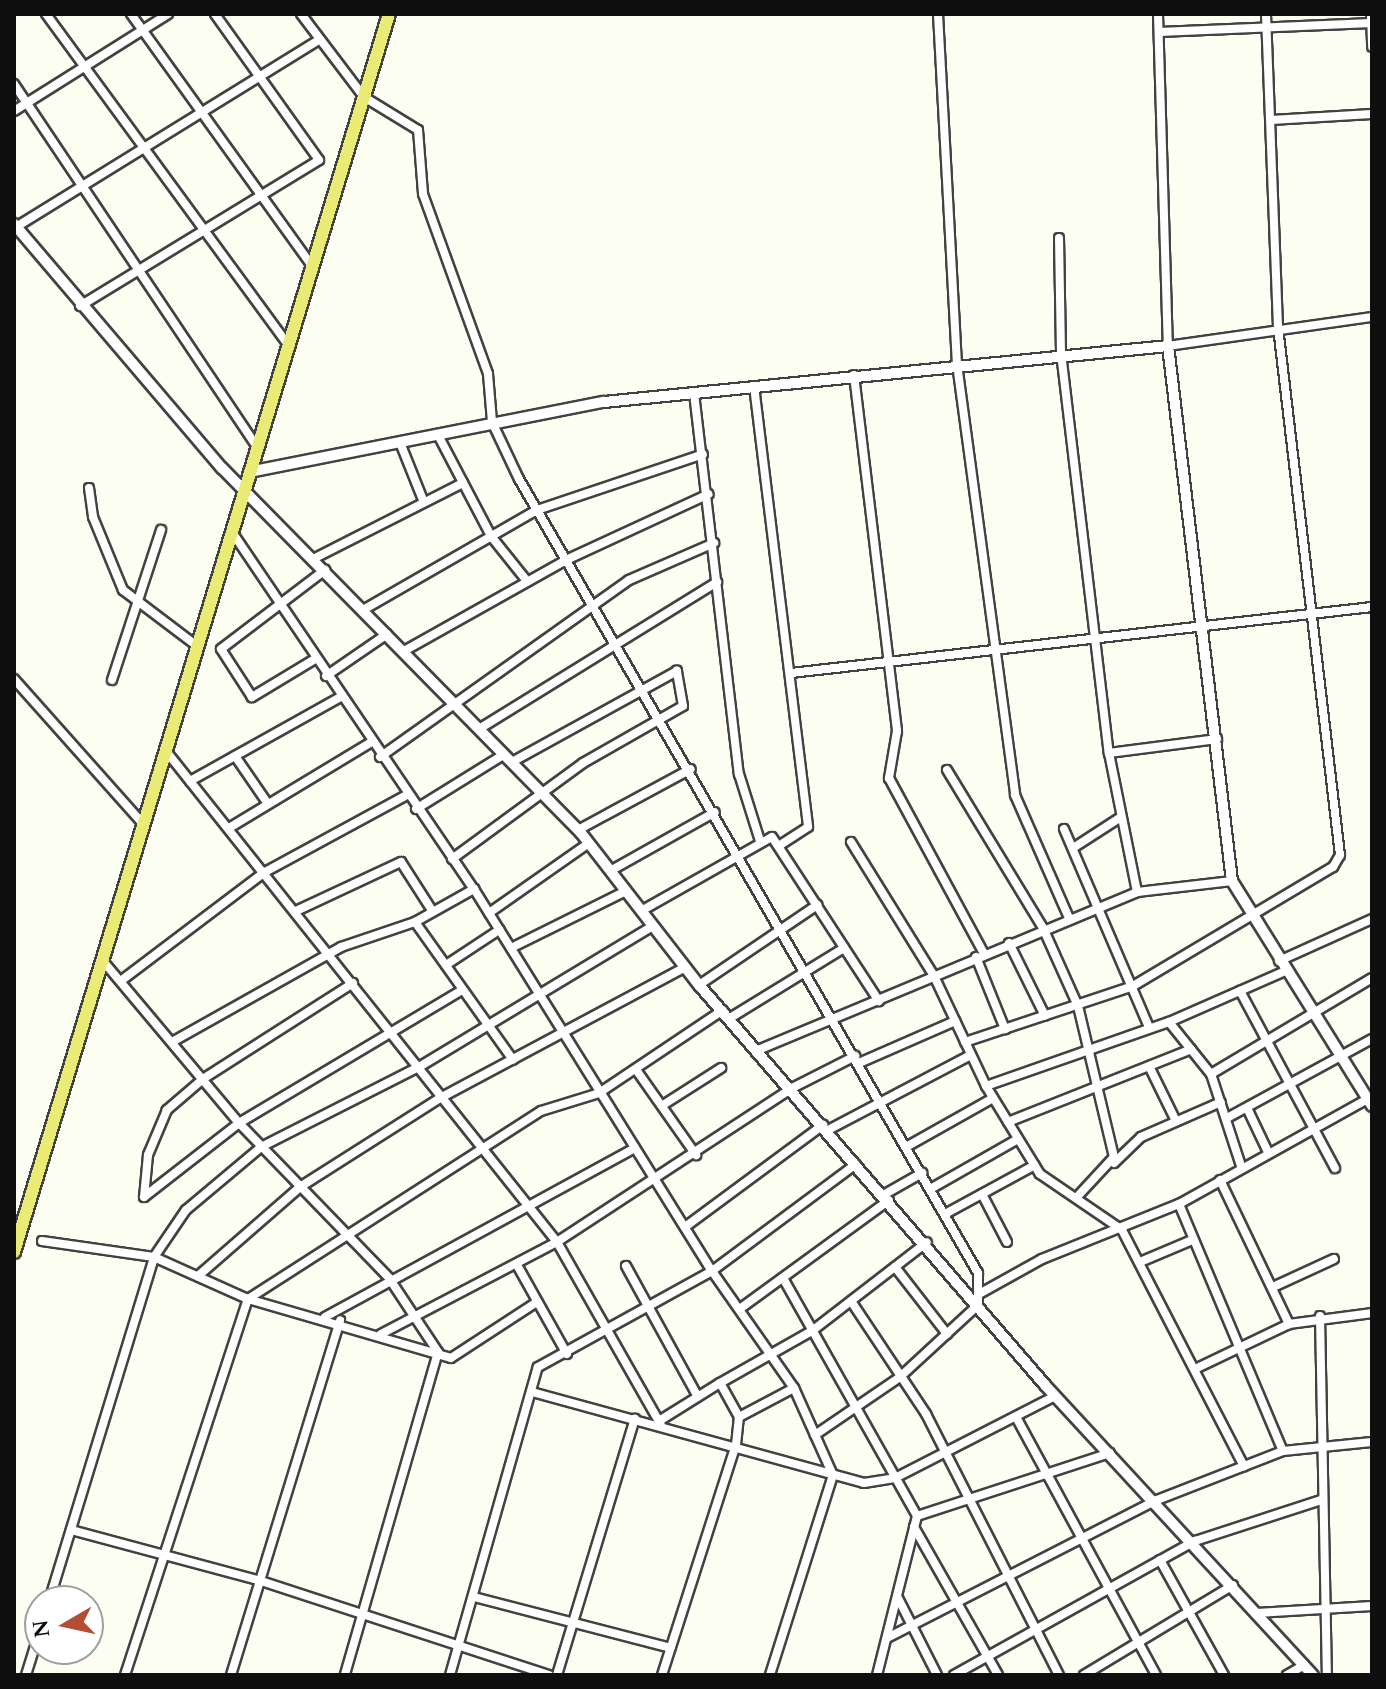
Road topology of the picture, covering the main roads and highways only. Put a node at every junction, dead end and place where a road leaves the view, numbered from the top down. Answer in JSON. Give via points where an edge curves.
{"nodes":[{"id":1,"x":387,"y":16,"type":"edge"},
{"id":2,"x":14,"y":1252,"type":"edge"}],
"edges":[{"from":1,"to":2,"type":"main road"}]}
